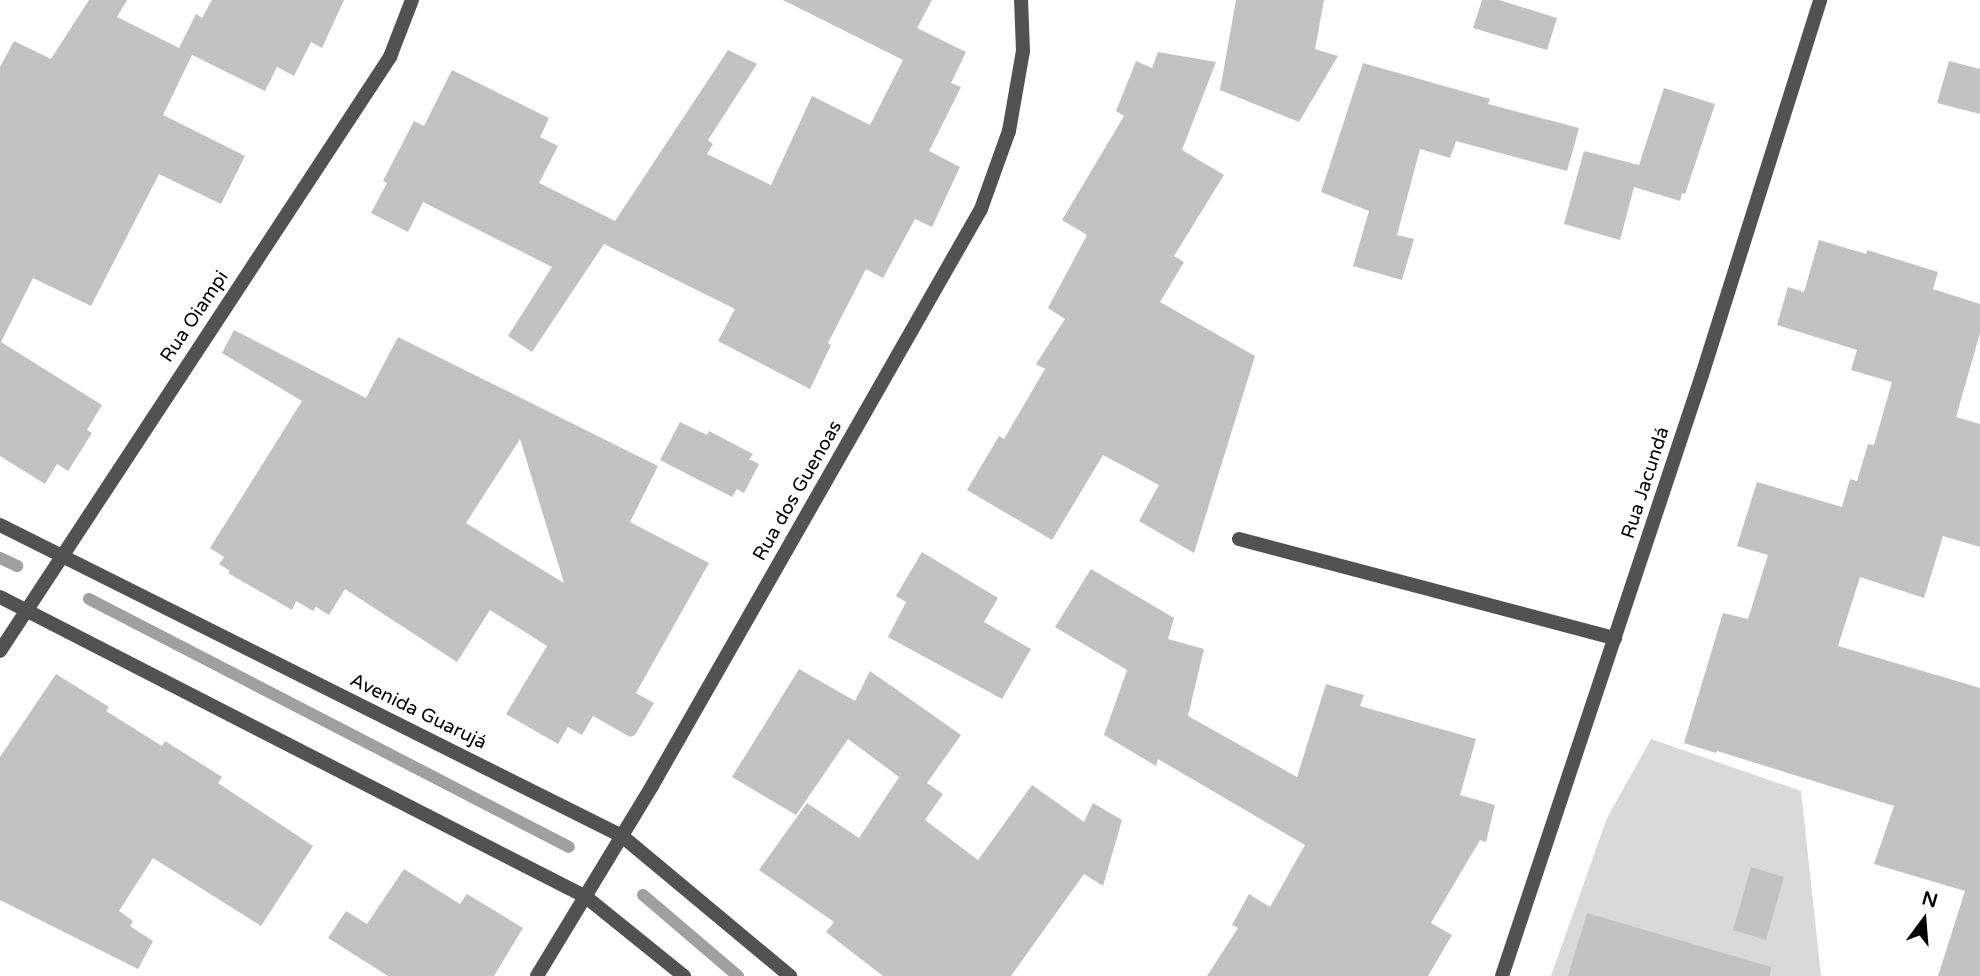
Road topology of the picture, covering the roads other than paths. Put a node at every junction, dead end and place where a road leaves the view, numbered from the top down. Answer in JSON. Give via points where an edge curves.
{"nodes":[{"id":1,"x":412,"y":0,"type":"edge"},
{"id":2,"x":1021,"y":0,"type":"edge"},
{"id":3,"x":1820,"y":0,"type":"edge"},
{"id":4,"x":0,"y":526,"type":"edge"},
{"id":5,"x":1239,"y":539,"type":"dead end"},
{"id":6,"x":62,"y":556,"type":"junction"},
{"id":7,"x":0,"y":597,"type":"edge"},
{"id":8,"x":25,"y":610,"type":"junction"},
{"id":9,"x":1615,"y":638,"type":"junction"},
{"id":10,"x":0,"y":652,"type":"edge"},
{"id":11,"x":622,"y":836,"type":"junction"},
{"id":12,"x":586,"y":897,"type":"junction"},
{"id":13,"x":537,"y":976,"type":"edge"},
{"id":14,"x":684,"y":976,"type":"edge"},
{"id":15,"x":790,"y":976,"type":"edge"},
{"id":16,"x":1502,"y":976,"type":"edge"}],
"edges":[{"from":1,"to":6,"type":"street","name":"Rua Oiampi","via":[[390,57]]},
{"from":2,"to":11,"type":"street","name":"Rua dos Guenoas","via":[[1023,51],[1009,131],[981,209]]},
{"from":3,"to":9,"type":"street","name":"Rua Jacundá"},
{"from":4,"to":6,"type":"street","name":"Avenida Guarujá"},
{"from":5,"to":9,"type":"street"},
{"from":6,"to":8,"type":"street","name":"Rua Oiampi"},
{"from":6,"to":11,"type":"street","name":"Avenida Guarujá"},
{"from":7,"to":8,"type":"street"},
{"from":8,"to":10,"type":"street","name":"Rua Oiampi"},
{"from":8,"to":12,"type":"street"},
{"from":9,"to":16,"type":"street","name":"Rua Jacundá"},
{"from":11,"to":12,"type":"street","name":"Rua dos Guenoas"},
{"from":11,"to":15,"type":"street","name":"Avenida Guarujá"},
{"from":12,"to":13,"type":"street","name":"Rua dos Guenoas"},
{"from":12,"to":14,"type":"street"}]}
